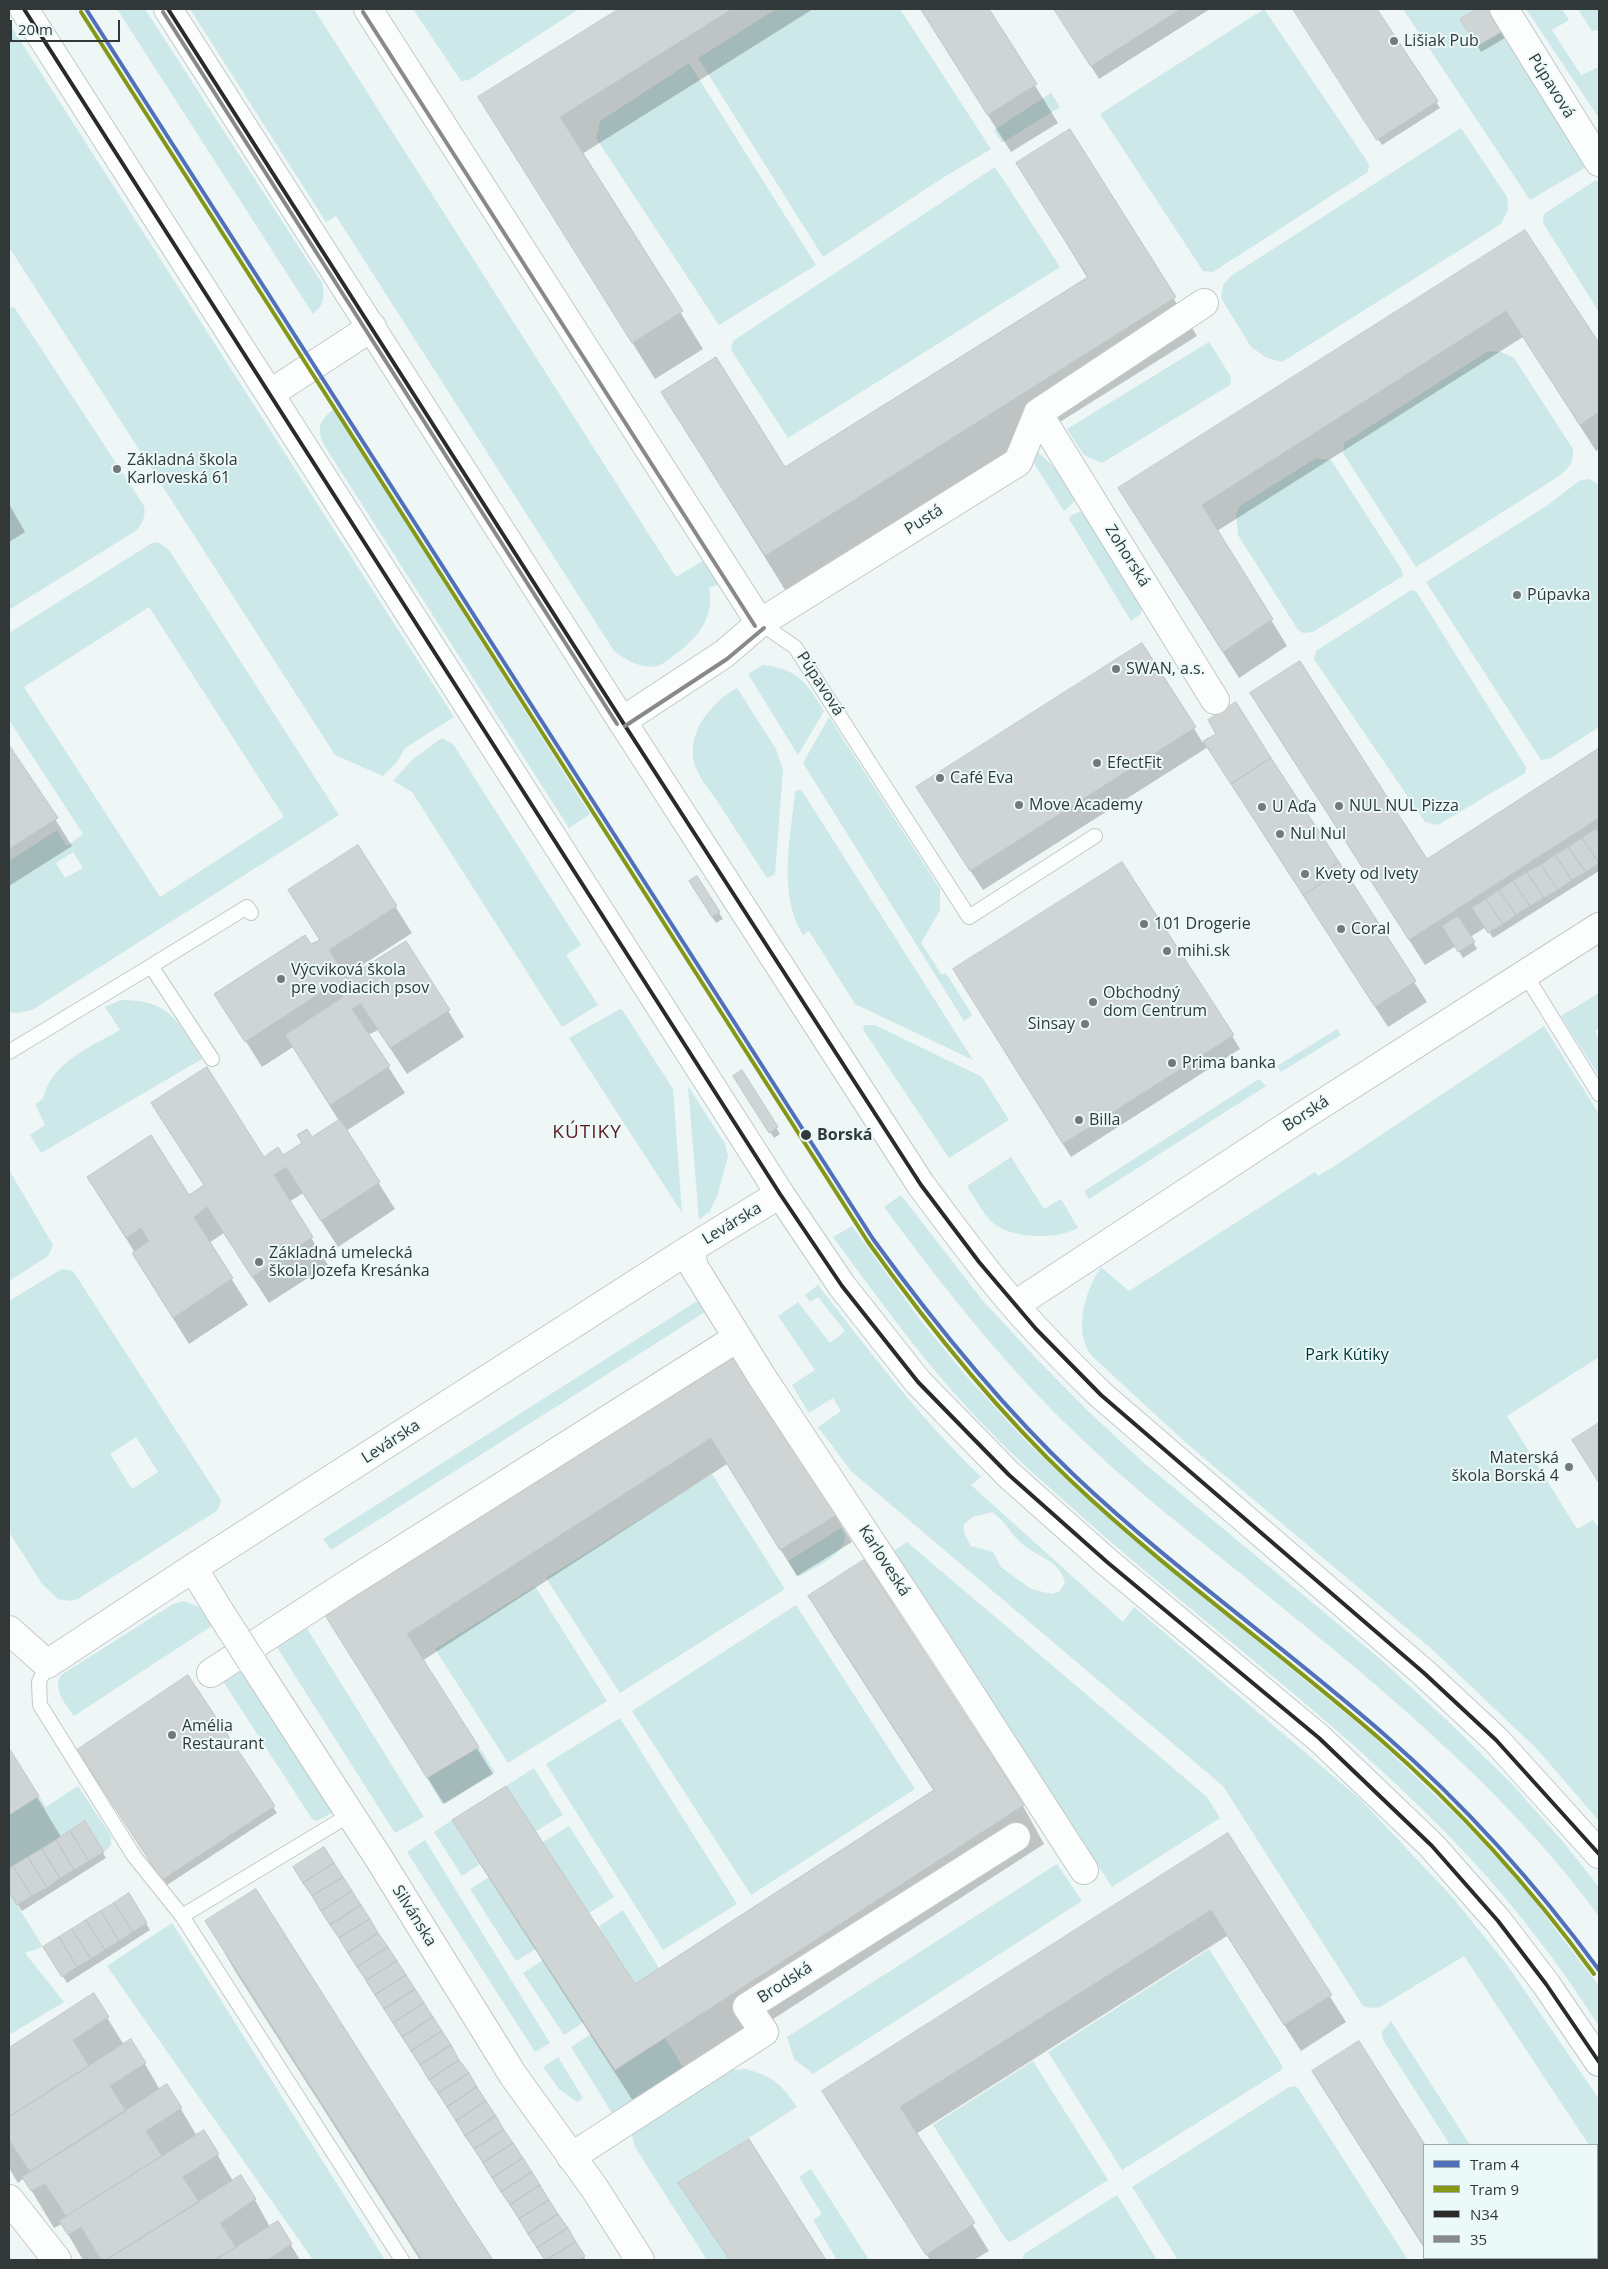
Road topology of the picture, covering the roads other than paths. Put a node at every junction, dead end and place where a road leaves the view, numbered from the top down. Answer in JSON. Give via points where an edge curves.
{"nodes":[{"id":1,"x":24,"y":9,"type":"edge"},
{"id":2,"x":168,"y":9,"type":"edge"},
{"id":3,"x":368,"y":9,"type":"edge"},
{"id":4,"x":1504,"y":9,"type":"edge"},
{"id":5,"x":1599,"y":162,"type":"edge"},
{"id":6,"x":1204,"y":303,"type":"dead end"},
{"id":7,"x":372,"y":327,"type":"junction"},
{"id":8,"x":270,"y":393,"type":"junction"},
{"id":9,"x":1038,"y":413,"type":"junction"},
{"id":10,"x":760,"y":623,"type":"junction"},
{"id":11,"x":1215,"y":700,"type":"dead end"},
{"id":12,"x":622,"y":721,"type":"junction"},
{"id":13,"x":1095,"y":836,"type":"dead end"},
{"id":14,"x":251,"y":913,"type":"dead end"},
{"id":15,"x":1599,"y":927,"type":"edge"},
{"id":16,"x":151,"y":966,"type":"junction"},
{"id":17,"x":1525,"y":974,"type":"junction"},
{"id":18,"x":9,"y":1052,"type":"edge"},
{"id":19,"x":212,"y":1059,"type":"dead end"},
{"id":20,"x":1599,"y":1094,"type":"edge"},
{"id":21,"x":780,"y":1194,"type":"junction"},
{"id":22,"x":690,"y":1249,"type":"junction"},
{"id":23,"x":1015,"y":1305,"type":"junction"},
{"id":24,"x":737,"y":1338,"type":"junction"},
{"id":25,"x":192,"y":1568,"type":"junction"},
{"id":26,"x":9,"y":1630,"type":"edge"},
{"id":27,"x":47,"y":1664,"type":"junction"},
{"id":28,"x":211,"y":1672,"type":"dead end"},
{"id":29,"x":351,"y":1814,"type":"junction"},
{"id":30,"x":1016,"y":1837,"type":"dead end"},
{"id":31,"x":1599,"y":1854,"type":"edge"},
{"id":32,"x":1084,"y":1870,"type":"dead end"},
{"id":33,"x":182,"y":1916,"type":"junction"},
{"id":34,"x":1599,"y":2062,"type":"edge"},
{"id":35,"x":572,"y":2157,"type":"junction"},
{"id":36,"x":9,"y":2200,"type":"edge"},
{"id":37,"x":57,"y":2260,"type":"edge"},
{"id":38,"x":402,"y":2260,"type":"edge"},
{"id":39,"x":640,"y":2260,"type":"edge"}],
"edges":[{"from":1,"to":8,"type":"street"},
{"from":2,"to":7,"type":"street"},
{"from":3,"to":10,"type":"street","name":"Púpavová"},
{"from":4,"to":5,"type":"street","name":"Púpavová"},
{"from":6,"to":9,"type":"street"},
{"from":7,"to":8,"type":"street"},
{"from":7,"to":12,"type":"street"},
{"from":8,"to":21,"type":"street"},
{"from":9,"to":10,"type":"street","name":"Pustá","via":[[1018,462]]},
{"from":9,"to":11,"type":"street","name":"Zohorská"},
{"from":10,"to":12,"type":"street","name":"Pustá","via":[[724,654]]},
{"from":10,"to":13,"type":"lane","name":"Púpavová","via":[[796,647],[968,917]]},
{"from":12,"to":23,"type":"street","via":[[921,1185]]},
{"from":14,"to":16,"type":"lane","via":[[247,907]]},
{"from":15,"to":17,"type":"street","name":"Borská"},
{"from":16,"to":18,"type":"lane"},
{"from":16,"to":19,"type":"lane"},
{"from":17,"to":20,"type":"lane"},
{"from":17,"to":23,"type":"street","name":"Borská"},
{"from":21,"to":22,"type":"street","name":"Levárska"},
{"from":21,"to":34,"type":"street","via":[[842,1286],[918,1382],[1008,1475],[1107,1562],[1319,1738],[1432,1846],[1498,1921]]},
{"from":22,"to":24,"type":"street","name":"Karloveská","via":[[694,1267]]},
{"from":22,"to":25,"type":"street","name":"Levárska"},
{"from":23,"to":31,"type":"street","via":[[1100,1395],[1424,1673],[1496,1740]]},
{"from":24,"to":28,"type":"street"},
{"from":24,"to":32,"type":"street","name":"Karloveská"},
{"from":25,"to":27,"type":"street","name":"Levárska"},
{"from":25,"to":29,"type":"street","name":"Silvánska","bridge":true},
{"from":26,"to":27,"type":"street"},
{"from":27,"to":33,"type":"lane","via":[[39,1682],[40,1705],[134,1856]]},
{"from":29,"to":33,"type":"lane"},
{"from":29,"to":35,"type":"street","name":"Silvánska","via":[[513,2075]]},
{"from":30,"to":35,"type":"street","name":"Brodská","via":[[747,2007],[764,2032]]},
{"from":33,"to":38,"type":"lane"},
{"from":35,"to":39,"type":"street","name":"Silvánska"},
{"from":36,"to":37,"type":"street"}]}
